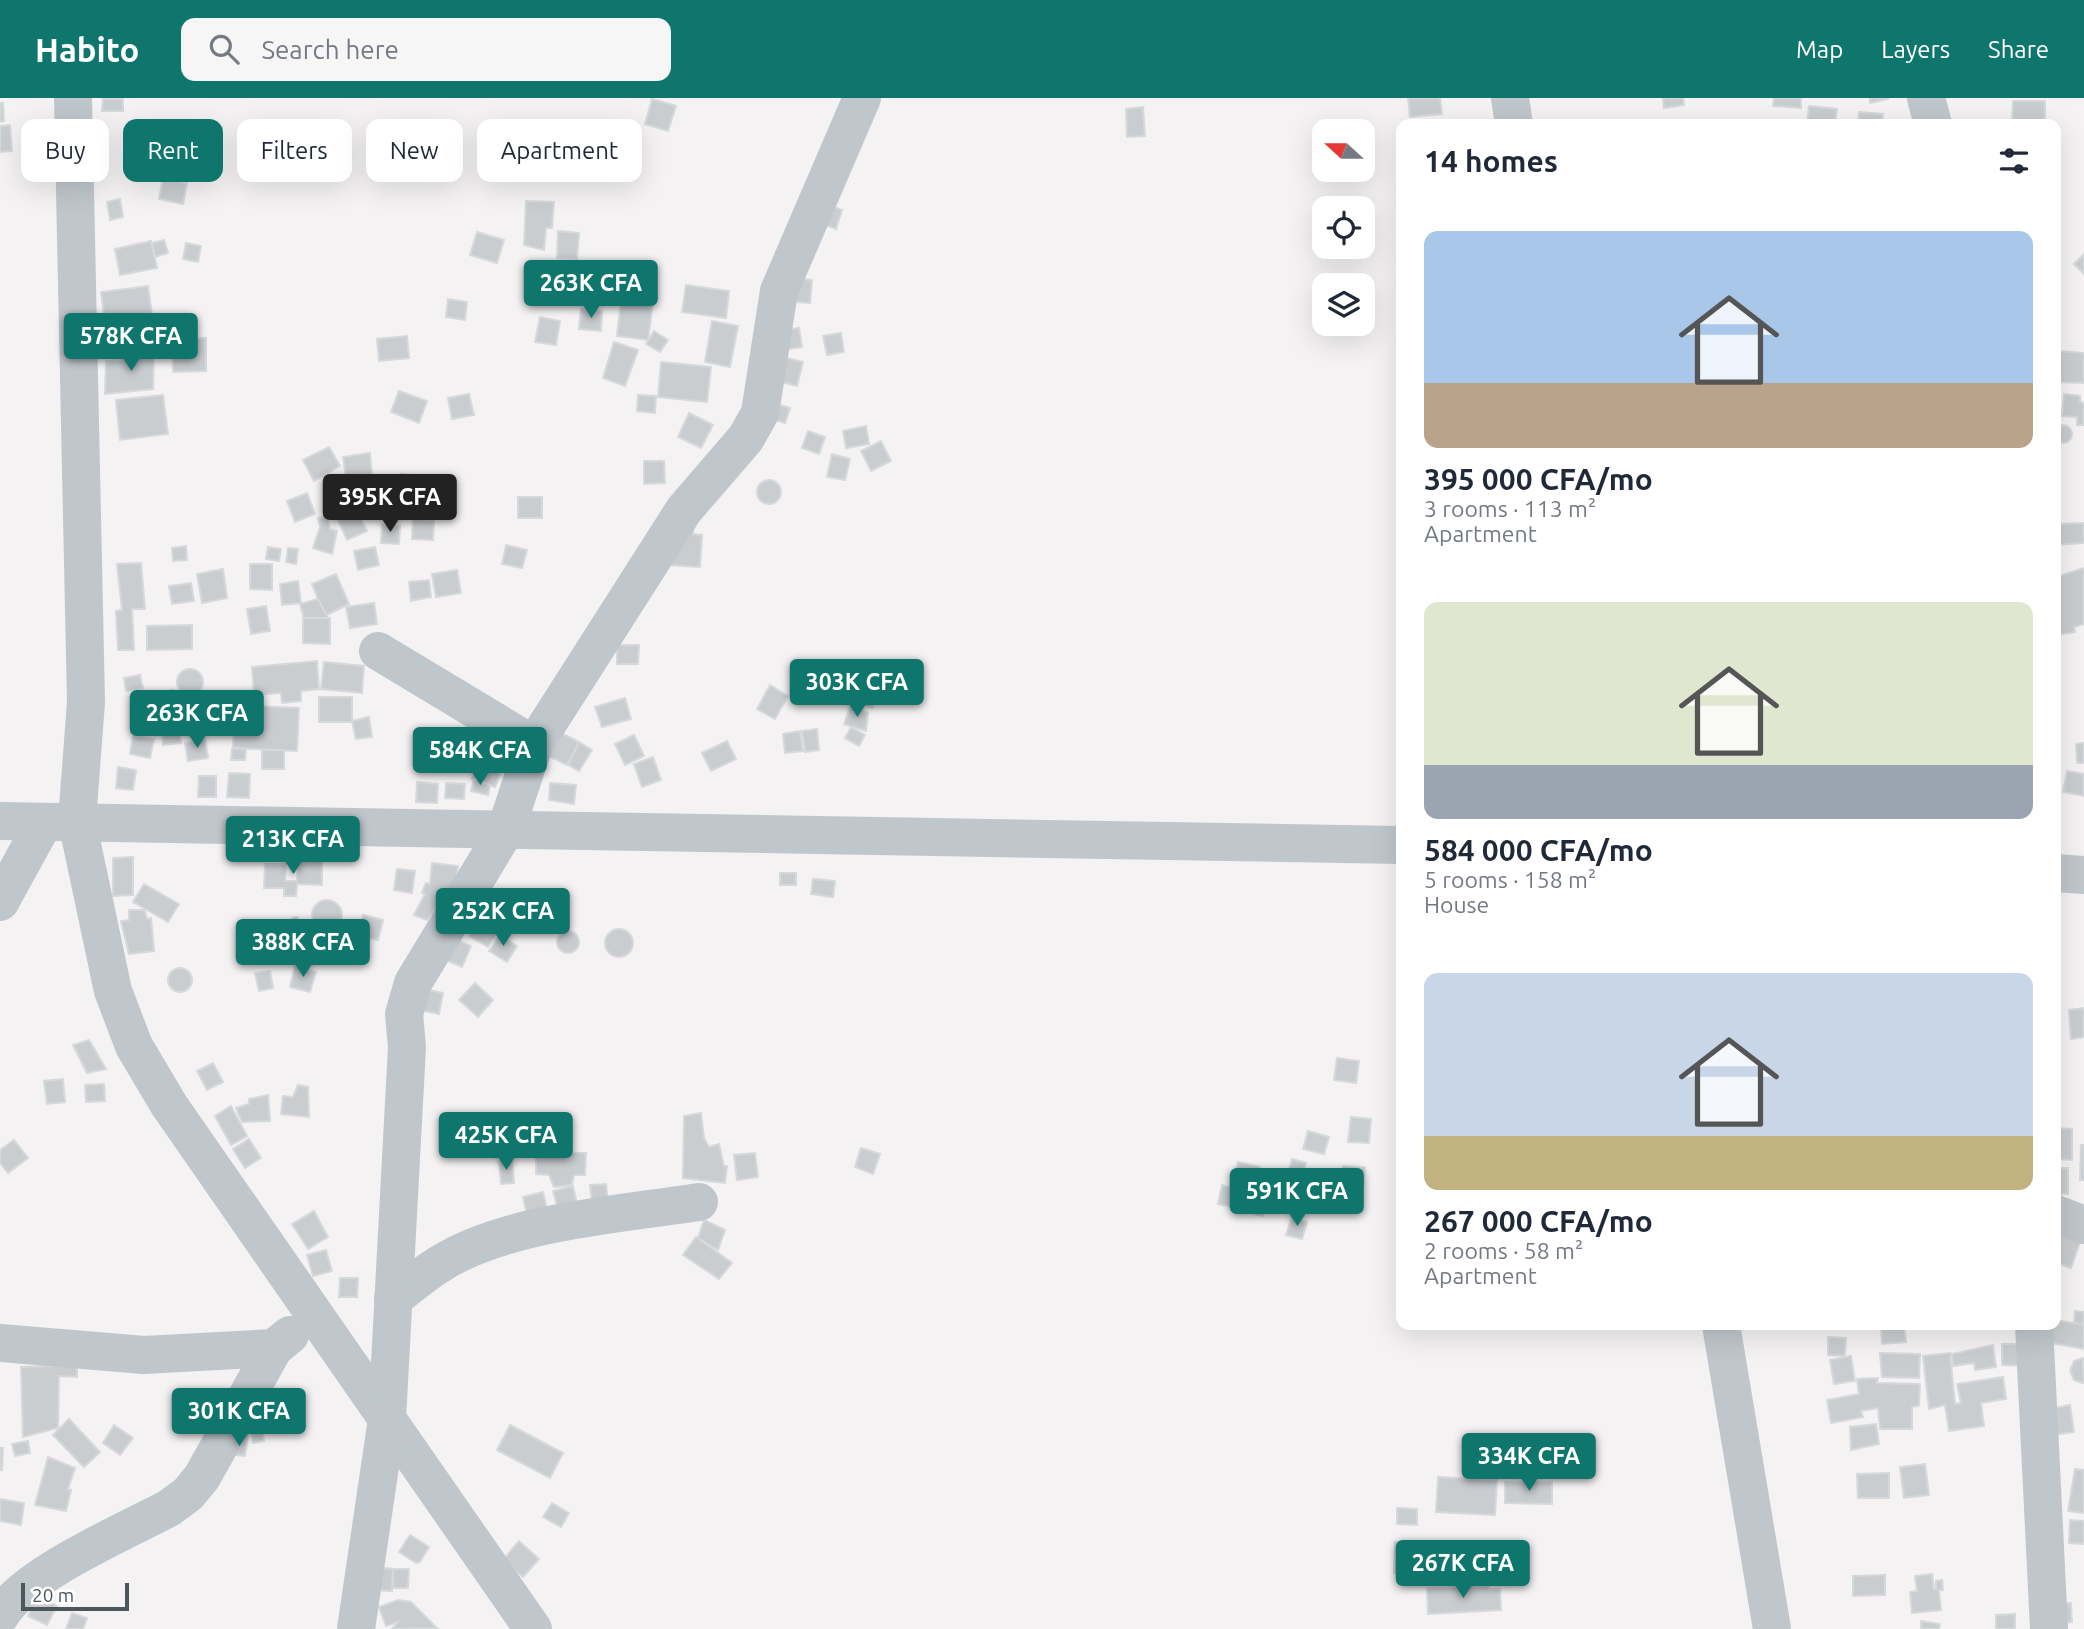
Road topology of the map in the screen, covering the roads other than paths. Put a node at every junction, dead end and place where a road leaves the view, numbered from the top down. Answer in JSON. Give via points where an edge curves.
{"nodes":[{"id":1,"x":73,"y":98,"type":"edge"},
{"id":2,"x":862,"y":98,"type":"edge"},
{"id":3,"x":1510,"y":98,"type":"edge"},
{"id":4,"x":1926,"y":98,"type":"edge"},
{"id":5,"x":1513,"y":119,"type":"edge"},
{"id":6,"x":1932,"y":119,"type":"edge"},
{"id":7,"x":378,"y":651,"type":"dead end"},
{"id":8,"x":534,"y":745,"type":"junction"},
{"id":9,"x":0,"y":821,"type":"edge"},
{"id":10,"x":60,"y":821,"type":"junction"},
{"id":11,"x":506,"y":829,"type":"junction"},
{"id":12,"x":1396,"y":845,"type":"edge"},
{"id":13,"x":2061,"y":873,"type":"edge"},
{"id":14,"x":2084,"y":875,"type":"edge"},
{"id":15,"x":0,"y":902,"type":"edge"},
{"id":16,"x":699,"y":1202,"type":"dead end"},
{"id":17,"x":2061,"y":1216,"type":"edge"},
{"id":18,"x":2084,"y":1225,"type":"edge"},
{"id":19,"x":393,"y":1300,"type":"junction"},
{"id":20,"x":314,"y":1316,"type":"junction"},
{"id":21,"x":1722,"y":1330,"type":"edge"},
{"id":22,"x":2034,"y":1330,"type":"edge"},
{"id":23,"x":0,"y":1343,"type":"edge"},
{"id":24,"x":274,"y":1348,"type":"junction"},
{"id":25,"x":387,"y":1419,"type":"junction"},
{"id":26,"x":18,"y":1581,"type":"edge"},
{"id":27,"x":0,"y":1616,"type":"edge"},
{"id":28,"x":355,"y":1629,"type":"edge"},
{"id":29,"x":533,"y":1629,"type":"edge"},
{"id":30,"x":1772,"y":1629,"type":"edge"},
{"id":31,"x":2049,"y":1629,"type":"edge"}],
"edges":[{"from":1,"to":10,"type":"street","via":[[86,702]]},
{"from":2,"to":8,"type":"street","via":[[779,291],[760,413],[746,438],[684,510]]},
{"from":3,"to":5,"type":"street"},
{"from":4,"to":6,"type":"street"},
{"from":7,"to":8,"type":"street"},
{"from":8,"to":11,"type":"street"},
{"from":9,"to":10,"type":"street"},
{"from":10,"to":11,"type":"street"},
{"from":10,"to":15,"type":"street"},
{"from":10,"to":20,"type":"street","via":[[134,1046],[169,1105]]},
{"from":11,"to":12,"type":"street"},
{"from":11,"to":19,"type":"street","via":[[426,957],[404,1014],[407,1047]]},
{"from":13,"to":14,"type":"street"},
{"from":16,"to":19,"type":"street","via":[[554,1224],[492,1241],[441,1263]]},
{"from":17,"to":18,"type":"street"},
{"from":19,"to":25,"type":"street"},
{"from":20,"to":24,"type":"street"},
{"from":20,"to":25,"type":"street"},
{"from":21,"to":30,"type":"street"},
{"from":22,"to":31,"type":"street"},
{"from":23,"to":24,"type":"street","via":[[144,1355]]},
{"from":24,"to":26,"type":"street","via":[[188,1494],[169,1508]]},
{"from":25,"to":28,"type":"street"},
{"from":25,"to":29,"type":"street"},
{"from":26,"to":27,"type":"street"}]}
